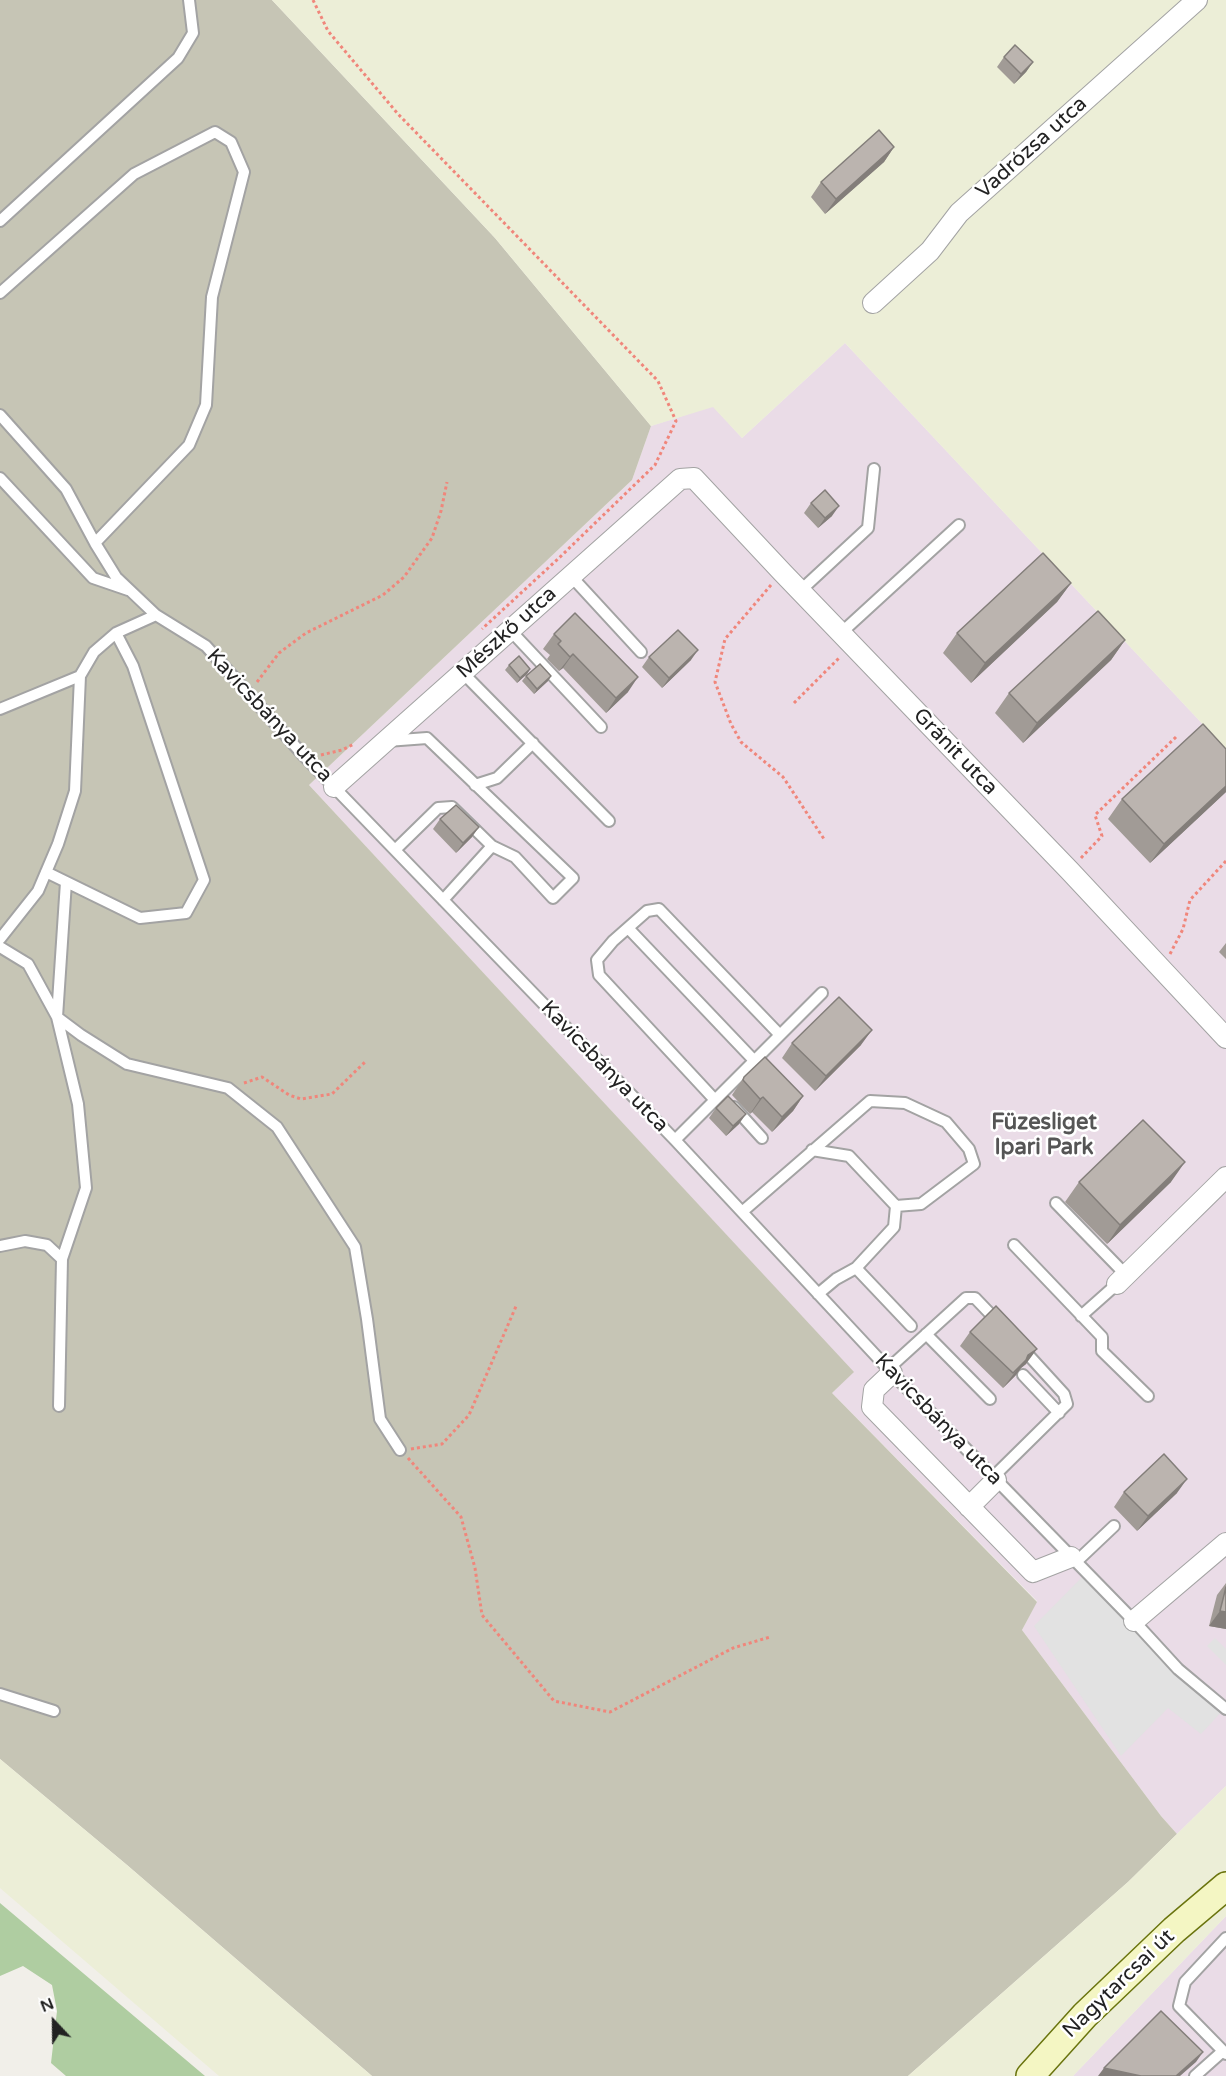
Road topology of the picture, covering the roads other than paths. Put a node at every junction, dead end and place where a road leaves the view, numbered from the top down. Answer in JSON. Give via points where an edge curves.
{"nodes":[{"id":1,"x":189,"y":0,"type":"edge"},
{"id":2,"x":1197,"y":0,"type":"edge"},
{"id":3,"x":0,"y":221,"type":"edge"},
{"id":4,"x":0,"y":293,"type":"edge"},
{"id":5,"x":873,"y":303,"type":"dead end"},
{"id":6,"x":0,"y":414,"type":"edge"},
{"id":7,"x":874,"y":469,"type":"dead end"},
{"id":8,"x":0,"y":478,"type":"edge"},
{"id":9,"x":680,"y":479,"type":"joint"},
{"id":10,"x":959,"y":525,"type":"dead end"},
{"id":11,"x":95,"y":543,"type":"junction"},
{"id":12,"x":571,"y":576,"type":"junction"},
{"id":13,"x":800,"y":591,"type":"junction"},
{"id":14,"x":132,"y":592,"type":"junction"},
{"id":15,"x":156,"y":615,"type":"junction"},
{"id":16,"x":510,"y":630,"type":"junction"},
{"id":17,"x":116,"y":633,"type":"junction"},
{"id":18,"x":847,"y":640,"type":"junction"},
{"id":19,"x":640,"y":652,"type":"dead end"},
{"id":20,"x":463,"y":673,"type":"junction"},
{"id":21,"x":80,"y":676,"type":"junction"},
{"id":22,"x":0,"y":709,"type":"edge"},
{"id":23,"x":601,"y":727,"type":"dead end"},
{"id":24,"x":387,"y":741,"type":"junction"},
{"id":25,"x":533,"y":744,"type":"junction"},
{"id":26,"x":475,"y":785,"type":"junction"},
{"id":27,"x":334,"y":787,"type":"junction"},
{"id":28,"x":609,"y":821,"type":"dead end"},
{"id":29,"x":490,"y":844,"type":"junction"},
{"id":30,"x":395,"y":850,"type":"junction"},
{"id":31,"x":46,"y":872,"type":"junction"},
{"id":32,"x":66,"y":882,"type":"junction"},
{"id":33,"x":443,"y":900,"type":"junction"},
{"id":34,"x":627,"y":928,"type":"junction"},
{"id":35,"x":0,"y":939,"type":"edge"},
{"id":36,"x":0,"y":947,"type":"edge"},
{"id":37,"x":822,"y":993,"type":"dead end"},
{"id":38,"x":57,"y":1017,"type":"junction"},
{"id":39,"x":780,"y":1035,"type":"junction"},
{"id":40,"x":1226,"y":1038,"type":"edge"},
{"id":41,"x":754,"y":1061,"type":"junction"},
{"id":42,"x":776,"y":1083,"type":"edge"},
{"id":43,"x":718,"y":1097,"type":"junction"},
{"id":44,"x":762,"y":1138,"type":"dead end"},
{"id":45,"x":675,"y":1140,"type":"junction"},
{"id":46,"x":812,"y":1150,"type":"junction"},
{"id":47,"x":1226,"y":1177,"type":"edge"},
{"id":48,"x":1056,"y":1203,"type":"dead end"},
{"id":49,"x":896,"y":1206,"type":"junction"},
{"id":50,"x":742,"y":1212,"type":"junction"},
{"id":51,"x":1014,"y":1245,"type":"dead end"},
{"id":52,"x":0,"y":1246,"type":"edge"},
{"id":53,"x":62,"y":1259,"type":"junction"},
{"id":54,"x":856,"y":1268,"type":"junction"},
{"id":55,"x":1122,"y":1280,"type":"junction"},
{"id":56,"x":818,"y":1294,"type":"junction"},
{"id":57,"x":1081,"y":1316,"type":"junction"},
{"id":58,"x":911,"y":1326,"type":"dead end"},
{"id":59,"x":1008,"y":1333,"type":"edge"},
{"id":60,"x":926,"y":1334,"type":"junction"},
{"id":61,"x":1016,"y":1341,"type":"edge"},
{"id":62,"x":890,"y":1371,"type":"junction"},
{"id":63,"x":1023,"y":1375,"type":"edge"},
{"id":64,"x":1148,"y":1396,"type":"dead end"},
{"id":65,"x":990,"y":1399,"type":"dead end"},
{"id":66,"x":59,"y":1407,"type":"dead end"},
{"id":67,"x":1059,"y":1413,"type":"junction"},
{"id":68,"x":400,"y":1450,"type":"road end"},
{"id":69,"x":995,"y":1479,"type":"junction"},
{"id":70,"x":969,"y":1507,"type":"junction"},
{"id":71,"x":1114,"y":1526,"type":"dead end"},
{"id":72,"x":1225,"y":1547,"type":"edge"},
{"id":73,"x":1073,"y":1559,"type":"junction"},
{"id":74,"x":1134,"y":1622,"type":"junction"},
{"id":75,"x":0,"y":1694,"type":"edge"},
{"id":76,"x":1226,"y":1709,"type":"edge"},
{"id":77,"x":54,"y":1711,"type":"dead end"},
{"id":78,"x":1222,"y":1891,"type":"edge"},
{"id":79,"x":1226,"y":1938,"type":"edge"},
{"id":80,"x":1225,"y":2053,"type":"edge"},
{"id":81,"x":1030,"y":2076,"type":"edge"},
{"id":82,"x":1195,"y":2076,"type":"edge"}],
"edges":[{"from":1,"to":3,"type":"lane","via":[[193,33],[178,58]]},
{"from":2,"to":5,"type":"street","name":"Vadrózsa utca","via":[[959,213],[930,251]]},
{"from":4,"to":11,"type":"lane","via":[[134,174],[215,132],[231,142],[244,172],[212,297],[206,405],[189,445]]},
{"from":6,"to":11,"type":"lane","name":"Kavicsbánya utca","via":[[66,489]]},
{"from":7,"to":13,"type":"lane","via":[[868,528]]},
{"from":8,"to":14,"type":"lane","via":[[93,578]]},
{"from":9,"to":12,"type":"street","name":"Mészkő utca"},
{"from":9,"to":13,"type":"street","name":"Gránit utca","via":[[694,478]]},
{"from":10,"to":18,"type":"lane"},
{"from":11,"to":14,"type":"lane","name":"Kavicsbánya utca","via":[[116,577]]},
{"from":12,"to":16,"type":"street","name":"Mészkő utca"},
{"from":12,"to":19,"type":"lane"},
{"from":13,"to":18,"type":"street","name":"Gránit utca"},
{"from":14,"to":15,"type":"lane","name":"Kavicsbánya utca"},
{"from":15,"to":17,"type":"lane"},
{"from":15,"to":27,"type":"lane","name":"Kavicsbánya utca","via":[[206,646]]},
{"from":16,"to":20,"type":"street","name":"Mészkő utca"},
{"from":16,"to":23,"type":"lane"},
{"from":17,"to":21,"type":"lane","via":[[94,652]]},
{"from":17,"to":32,"type":"lane","via":[[133,666],[204,880],[186,913],[140,918]]},
{"from":18,"to":40,"type":"street","name":"Gránit utca"},
{"from":20,"to":24,"type":"street","name":"Mészkő utca"},
{"from":20,"to":25,"type":"lane"},
{"from":21,"to":22,"type":"lane"},
{"from":21,"to":31,"type":"lane","via":[[75,791]]},
{"from":24,"to":26,"type":"lane","via":[[427,738]]},
{"from":24,"to":27,"type":"street","name":"Mészkő utca"},
{"from":25,"to":26,"type":"lane","via":[[497,778]]},
{"from":25,"to":28,"type":"lane"},
{"from":26,"to":29,"type":"lane","via":[[573,878],[553,898],[515,857]]},
{"from":27,"to":30,"type":"lane","name":"Kavicsbánya utca"},
{"from":29,"to":30,"type":"lane","via":[[452,807],[438,808]]},
{"from":29,"to":33,"type":"lane"},
{"from":30,"to":33,"type":"lane","name":"Kavicsbánya utca"},
{"from":31,"to":32,"type":"lane"},
{"from":31,"to":35,"type":"lane","via":[[38,891]]},
{"from":32,"to":38,"type":"lane"},
{"from":33,"to":45,"type":"lane","name":"Kavicsbánya utca"},
{"from":34,"to":39,"type":"lane","via":[[647,911],[659,909]]},
{"from":34,"to":41,"type":"lane"},
{"from":34,"to":43,"type":"lane","via":[[597,960],[599,975]]},
{"from":36,"to":38,"type":"lane","via":[[28,964]]},
{"from":37,"to":39,"type":"lane"},
{"from":38,"to":53,"type":"lane","via":[[78,1104],[86,1188]]},
{"from":38,"to":68,"type":"lane","via":[[127,1064],[228,1088],[277,1127],[355,1247],[380,1419]]},
{"from":39,"to":41,"type":"lane"},
{"from":41,"to":42,"type":"lane"},
{"from":41,"to":43,"type":"lane"},
{"from":43,"to":44,"type":"lane"},
{"from":43,"to":45,"type":"lane"},
{"from":45,"to":50,"type":"lane","name":"Kavicsbánya utca"},
{"from":46,"to":49,"type":"lane","via":[[849,1156]]},
{"from":46,"to":49,"type":"lane","via":[[870,1101],[905,1103],[946,1122],[969,1149],[974,1164],[921,1204]]},
{"from":46,"to":50,"type":"lane"},
{"from":47,"to":55,"type":"street"},
{"from":48,"to":55,"type":"lane"},
{"from":49,"to":54,"type":"lane","via":[[894,1227]]},
{"from":50,"to":56,"type":"lane","name":"Kavicsbánya utca"},
{"from":51,"to":57,"type":"lane"},
{"from":52,"to":53,"type":"lane","via":[[25,1241],[47,1245]]},
{"from":53,"to":66,"type":"lane"},
{"from":54,"to":56,"type":"lane"},
{"from":54,"to":58,"type":"lane"},
{"from":55,"to":57,"type":"lane"},
{"from":56,"to":62,"type":"lane","name":"Kavicsbánya utca"},
{"from":57,"to":64,"type":"lane","via":[[1102,1337],[1102,1351]]},
{"from":59,"to":60,"type":"lane","via":[[975,1298],[966,1298]]},
{"from":60,"to":62,"type":"lane"},
{"from":60,"to":65,"type":"lane"},
{"from":61,"to":67,"type":"lane","via":[[1064,1394],[1067,1404]]},
{"from":62,"to":69,"type":"lane","name":"Kavicsbánya utca"},
{"from":62,"to":70,"type":"street","via":[[874,1390],[872,1407]]},
{"from":63,"to":67,"type":"lane"},
{"from":67,"to":69,"type":"lane"},
{"from":69,"to":70,"type":"street"},
{"from":69,"to":73,"type":"lane","name":"Kavicsbánya utca"},
{"from":70,"to":73,"type":"street","via":[[1033,1572]]},
{"from":71,"to":73,"type":"lane"},
{"from":72,"to":74,"type":"street"},
{"from":73,"to":74,"type":"lane","name":"Kavicsbánya utca"},
{"from":74,"to":76,"type":"lane","name":"Kavicsbánya utca","via":[[1178,1669]]},
{"from":75,"to":77,"type":"lane"},
{"from":78,"to":81,"type":"main road","name":"Nagytarcsai út","via":[[1174,1930],[1085,2015]]},
{"from":79,"to":80,"type":"lane","via":[[1185,1982],[1179,2007]]},
{"from":80,"to":82,"type":"lane"}]}
